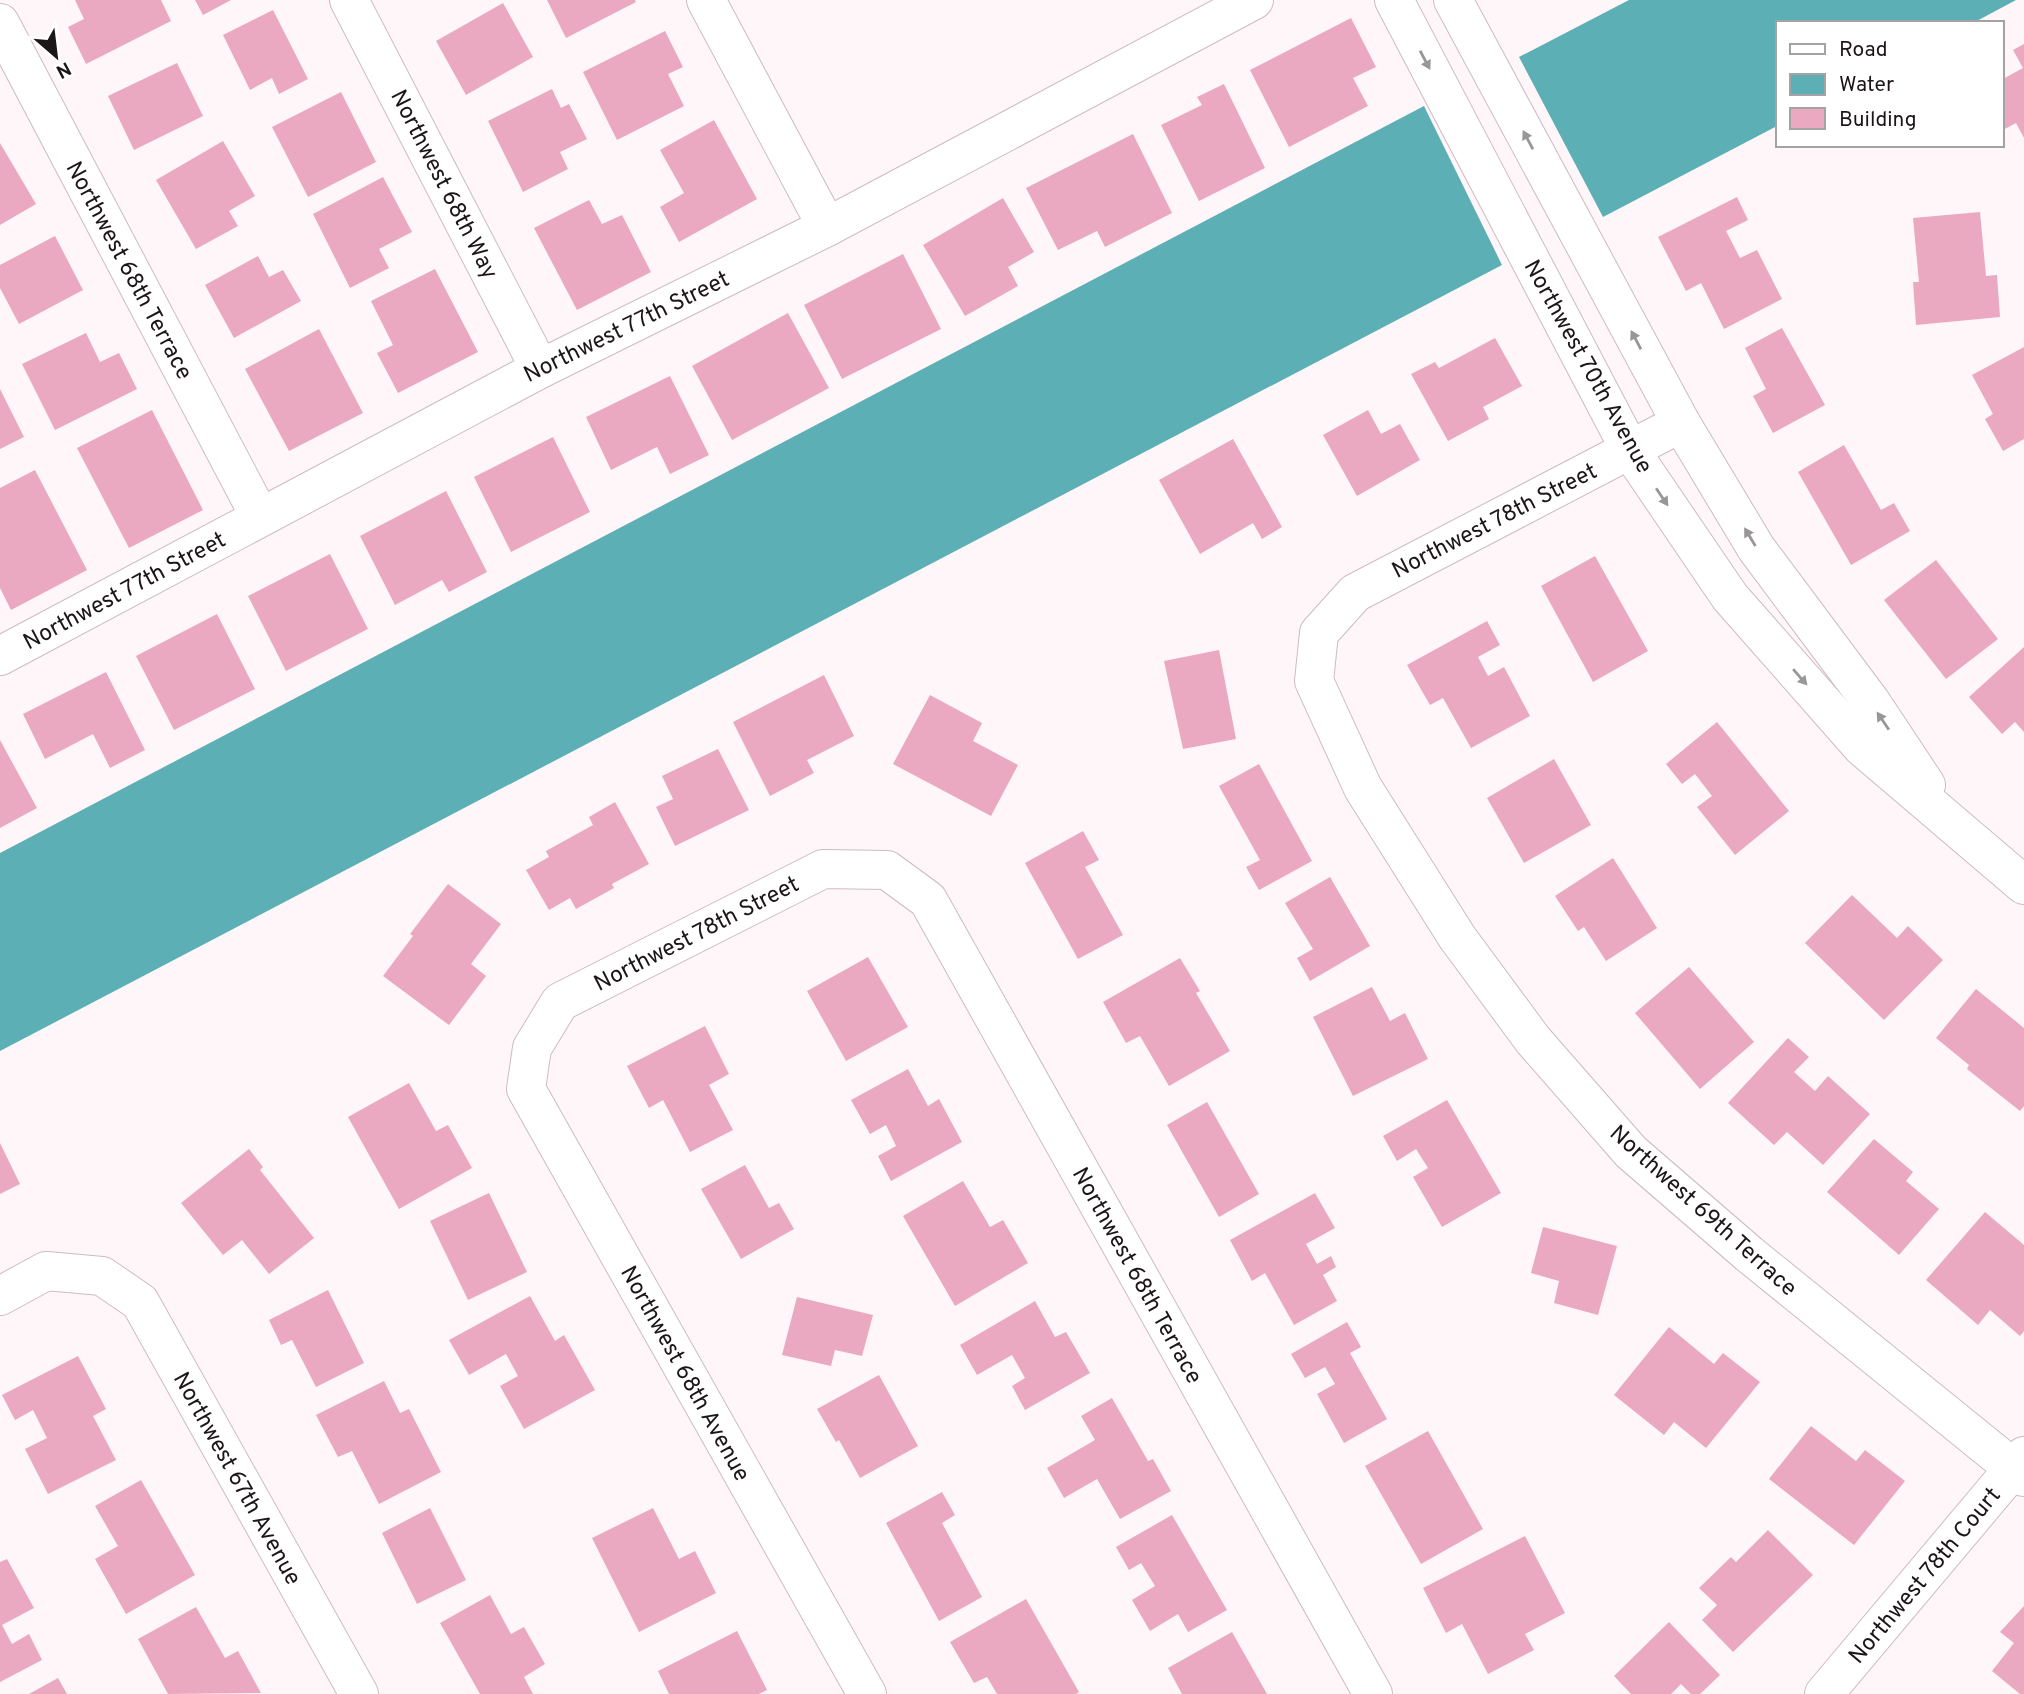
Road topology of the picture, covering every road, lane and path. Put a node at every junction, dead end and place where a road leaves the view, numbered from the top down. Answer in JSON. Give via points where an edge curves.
{"nodes":[{"id":1,"x":349,"y":0,"type":"edge"},
{"id":2,"x":706,"y":0,"type":"edge"},
{"id":3,"x":1254,"y":0,"type":"edge"},
{"id":4,"x":1394,"y":0,"type":"edge"},
{"id":5,"x":1453,"y":0,"type":"edge"},
{"id":6,"x":0,"y":23,"type":"edge"},
{"id":7,"x":827,"y":227,"type":"junction"},
{"id":8,"x":540,"y":369,"type":"junction"},
{"id":9,"x":1681,"y":423,"type":"junction"},
{"id":10,"x":1630,"y":450,"type":"junction"},
{"id":11,"x":260,"y":517,"type":"junction"},
{"id":12,"x":1319,"y":632,"type":"joint"},
{"id":13,"x":0,"y":656,"type":"edge"},
{"id":14,"x":1948,"y":819,"type":"junction"},
{"id":15,"x":887,"y":870,"type":"joint"},
{"id":16,"x":2024,"y":885,"type":"edge"},
{"id":17,"x":532,"y":1048,"type":"joint"},
{"id":18,"x":0,"y":1296,"type":"edge"},
{"id":19,"x":2021,"y":1467,"type":"edge"},
{"id":20,"x":359,"y":1694,"type":"edge"},
{"id":21,"x":867,"y":1694,"type":"edge"},
{"id":22,"x":1373,"y":1694,"type":"edge"},
{"id":23,"x":1824,"y":1694,"type":"edge"}],
"edges":[{"from":1,"to":8,"type":"street","name":"Northwest 68th Way"},
{"from":2,"to":7,"type":"street"},
{"from":3,"to":7,"type":"street","name":"Northwest 77th Street"},
{"from":4,"to":10,"type":"street","name":"Northwest 70th Avenue","one_way":true},
{"from":9,"to":5,"type":"street","name":"Northwest 70th Avenue","one_way":true},
{"from":6,"to":11,"type":"street","name":"Northwest 68th Terrace"},
{"from":7,"to":8,"type":"street","name":"Northwest 77th Street"},
{"from":8,"to":11,"type":"street","name":"Northwest 77th Street"},
{"from":9,"to":10,"type":"street","name":"Northwest 78th Street"},
{"from":14,"to":9,"type":"street","name":"Northwest 70th Avenue","one_way":true,"via":[[1871,702],[1756,548]]},
{"from":10,"to":12,"type":"street","name":"Northwest 78th Street","via":[[1355,593]]},
{"from":10,"to":14,"type":"street","name":"Northwest 70th Avenue","one_way":true,"via":[[1730,597],[1862,747]]},
{"from":11,"to":13,"type":"street","name":"Northwest 77th Street"},
{"from":12,"to":19,"type":"street","name":"Northwest 69th Terrace","via":[[1314,681],[1363,788],[1457,937],[1533,1040],[1631,1152],[1749,1254]]},
{"from":14,"to":16,"type":"street","name":"Northwest 70th Avenue"},
{"from":15,"to":17,"type":"street","name":"Northwest 78th Street","via":[[823,869],[560,1002]]},
{"from":15,"to":22,"type":"street","name":"Northwest 68th Terrace","via":[[928,900]]},
{"from":17,"to":21,"type":"street","name":"Northwest 68th Avenue","via":[[526,1089]]},
{"from":18,"to":20,"type":"street","name":"Northwest 67th Avenue","via":[[46,1271],[102,1276],[140,1302]]},
{"from":19,"to":23,"type":"street","name":"Northwest 78th Court"}]}
